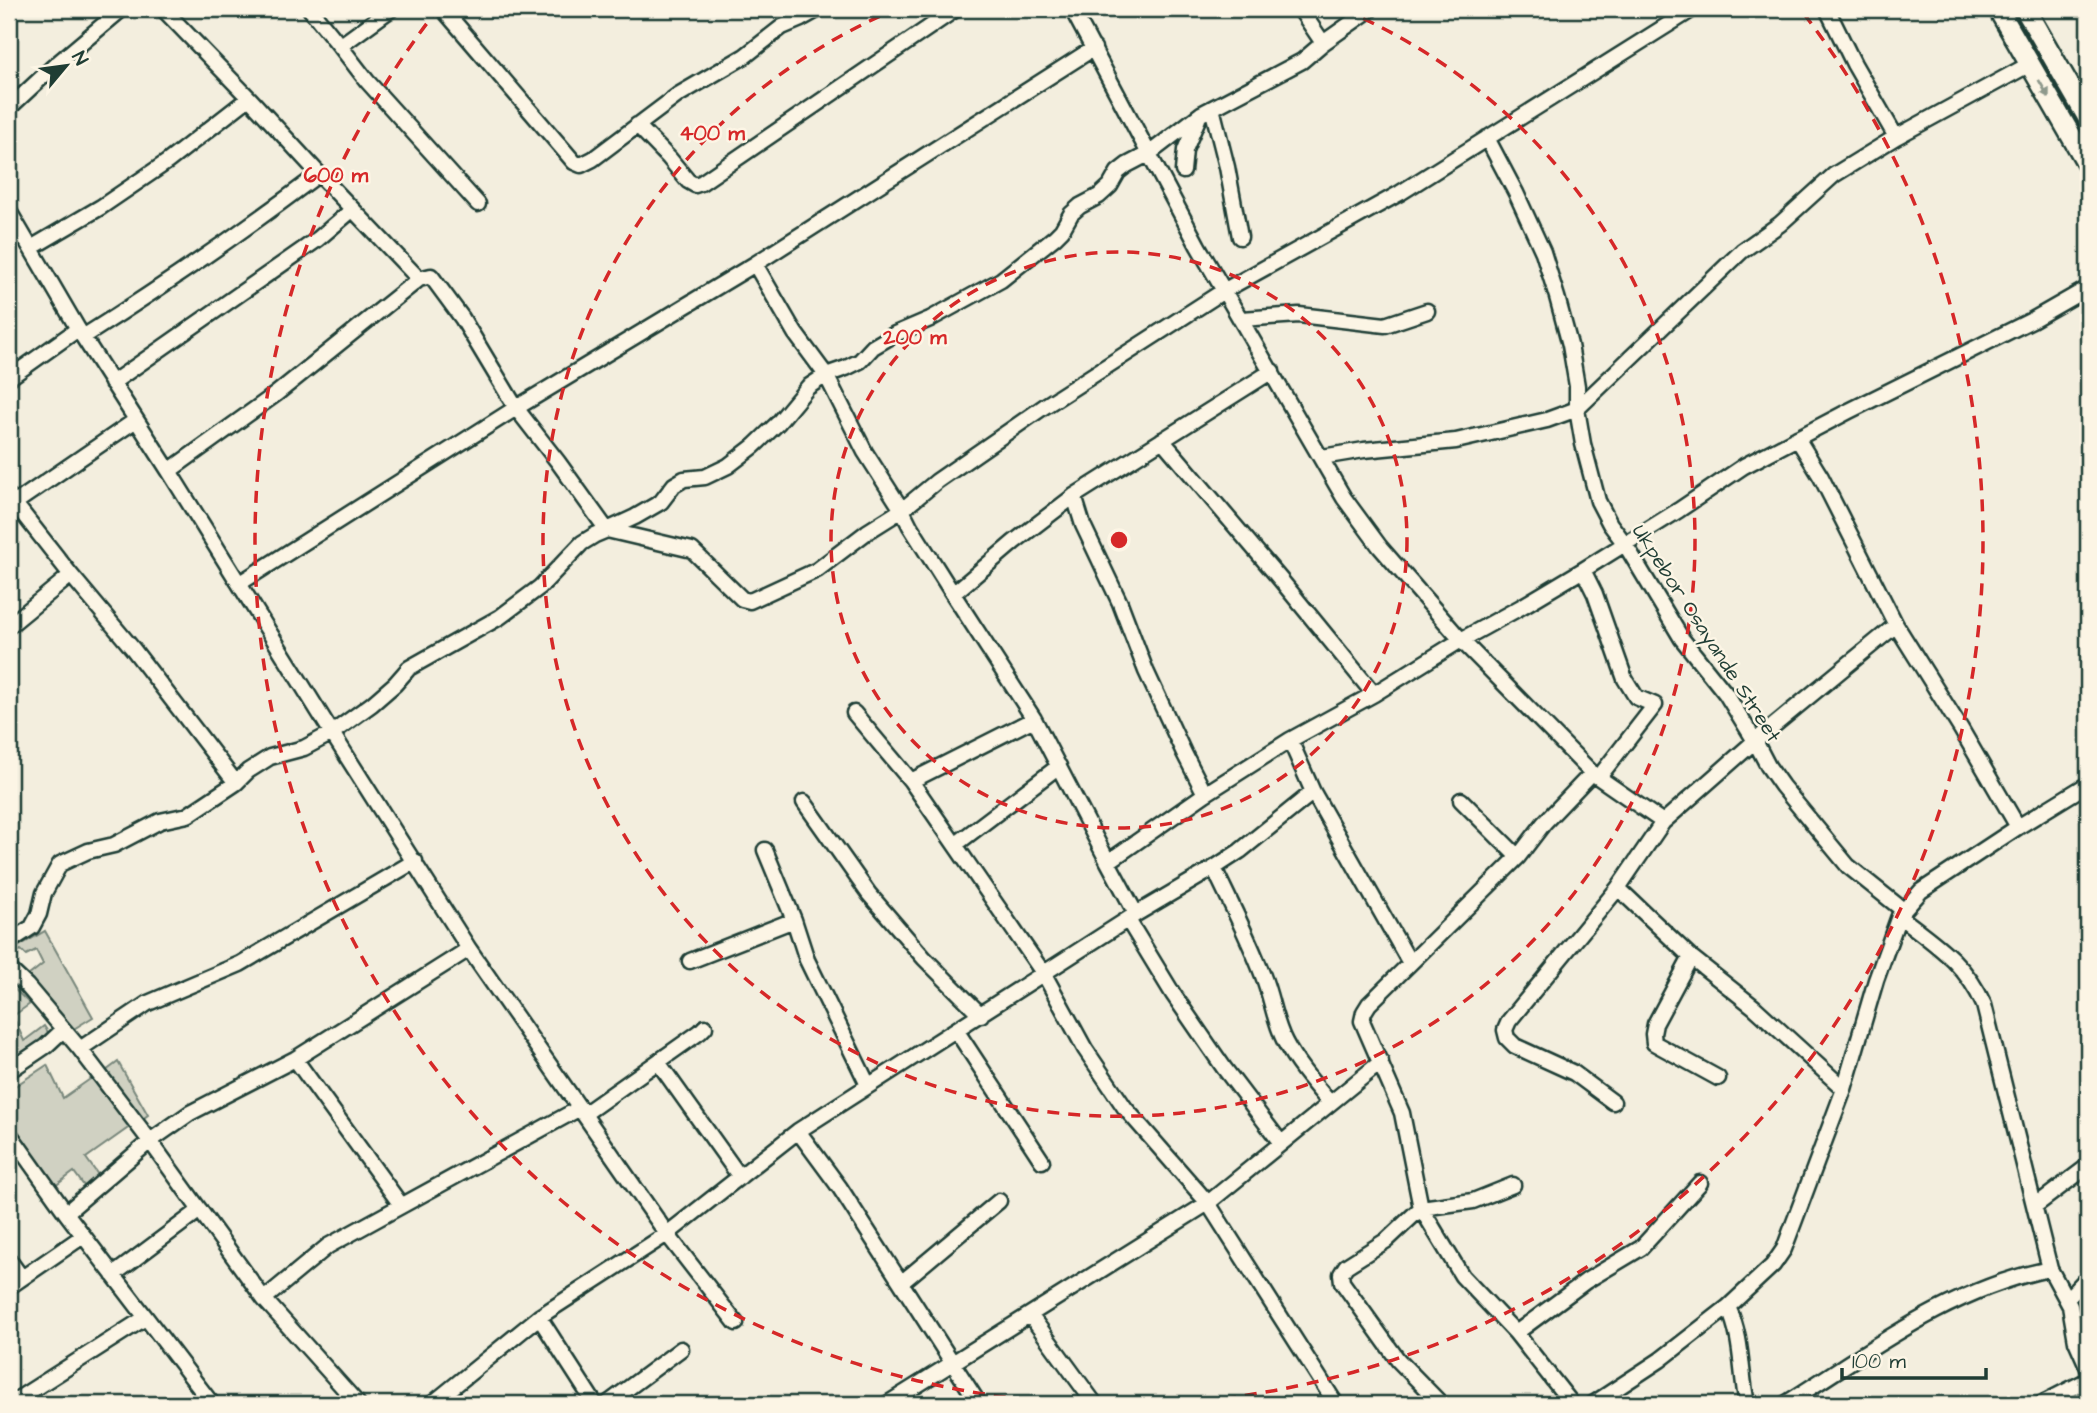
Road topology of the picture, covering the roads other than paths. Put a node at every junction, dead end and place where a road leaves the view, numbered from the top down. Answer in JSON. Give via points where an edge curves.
{"nodes":[{"id":1,"x":121,"y":9,"type":"edge"},
{"id":2,"x":163,"y":9,"type":"edge"},
{"id":3,"x":310,"y":9,"type":"edge"},
{"id":4,"x":390,"y":9,"type":"edge"},
{"id":5,"x":443,"y":9,"type":"edge"},
{"id":6,"x":820,"y":9,"type":"edge"},
{"id":7,"x":956,"y":9,"type":"edge"},
{"id":8,"x":1072,"y":9,"type":"edge"},
{"id":9,"x":1300,"y":9,"type":"edge"},
{"id":10,"x":1371,"y":9,"type":"edge"},
{"id":11,"x":1693,"y":9,"type":"edge"},
{"id":12,"x":1827,"y":9,"type":"edge"},
{"id":13,"x":1998,"y":9,"type":"edge"},
{"id":14,"x":2025,"y":9,"type":"edge"},
{"id":15,"x":1323,"y":43,"type":"junction"},
{"id":16,"x":341,"y":46,"type":"junction"},
{"id":17,"x":1094,"y":48,"type":"junction"},
{"id":18,"x":2030,"y":64,"type":"junction"},
{"id":19,"x":249,"y":98,"type":"junction"},
{"id":20,"x":9,"y":108,"type":"edge"},
{"id":21,"x":1207,"y":111,"type":"junction"},
{"id":22,"x":2088,"y":118,"type":"edge"},
{"id":23,"x":637,"y":125,"type":"junction"},
{"id":24,"x":1896,"y":137,"type":"junction"},
{"id":25,"x":1487,"y":138,"type":"junction"},
{"id":26,"x":1150,"y":153,"type":"junction"},
{"id":27,"x":2088,"y":165,"type":"edge"},
{"id":28,"x":1183,"y":171,"type":"dead end"},
{"id":29,"x":319,"y":174,"type":"junction"},
{"id":30,"x":478,"y":204,"type":"dead end"},
{"id":31,"x":352,"y":210,"type":"junction"},
{"id":32,"x":9,"y":211,"type":"edge"},
{"id":33,"x":1240,"y":237,"type":"dead end"},
{"id":34,"x":27,"y":241,"type":"junction"},
{"id":35,"x":9,"y":243,"type":"edge"},
{"id":36,"x":755,"y":264,"type":"junction"},
{"id":37,"x":419,"y":279,"type":"junction"},
{"id":38,"x":2088,"y":288,"type":"edge"},
{"id":39,"x":1225,"y":290,"type":"junction"},
{"id":40,"x":1427,"y":311,"type":"dead end"},
{"id":41,"x":1242,"y":318,"type":"junction"},
{"id":42,"x":80,"y":333,"type":"junction"},
{"id":43,"x":1272,"y":371,"type":"junction"},
{"id":44,"x":826,"y":374,"type":"junction"},
{"id":45,"x":9,"y":378,"type":"edge"},
{"id":46,"x":112,"y":383,"type":"junction"},
{"id":47,"x":516,"y":408,"type":"junction"},
{"id":48,"x":1577,"y":408,"type":"junction"},
{"id":49,"x":136,"y":420,"type":"junction"},
{"id":50,"x":1797,"y":438,"type":"junction"},
{"id":51,"x":1161,"y":440,"type":"junction"},
{"id":52,"x":1322,"y":457,"type":"junction"},
{"id":53,"x":169,"y":471,"type":"junction"},
{"id":54,"x":1074,"y":496,"type":"junction"},
{"id":55,"x":12,"y":499,"type":"edge"},
{"id":56,"x":902,"y":510,"type":"junction"},
{"id":57,"x":607,"y":530,"type":"junction"},
{"id":58,"x":1625,"y":544,"type":"junction"},
{"id":59,"x":1583,"y":570,"type":"junction"},
{"id":60,"x":71,"y":575,"type":"junction"},
{"id":61,"x":240,"y":583,"type":"junction"},
{"id":62,"x":953,"y":594,"type":"junction"},
{"id":63,"x":1896,"y":625,"type":"junction"},
{"id":64,"x":9,"y":626,"type":"edge"},
{"id":65,"x":1461,"y":640,"type":"junction"},
{"id":66,"x":1374,"y":694,"type":"junction"},
{"id":67,"x":854,"y":713,"type":"dead end"},
{"id":68,"x":1034,"y":719,"type":"junction"},
{"id":69,"x":332,"y":733,"type":"junction"},
{"id":70,"x":1290,"y":740,"type":"junction"},
{"id":71,"x":1755,"y":741,"type":"junction"},
{"id":72,"x":1059,"y":766,"type":"junction"},
{"id":73,"x":1595,"y":775,"type":"junction"},
{"id":74,"x":911,"y":781,"type":"junction"},
{"id":75,"x":236,"y":783,"type":"junction"},
{"id":76,"x":2088,"y":784,"type":"edge"},
{"id":77,"x":1313,"y":792,"type":"junction"},
{"id":78,"x":1205,"y":794,"type":"junction"},
{"id":79,"x":1461,"y":800,"type":"dead end"},
{"id":80,"x":804,"y":802,"type":"dead end"},
{"id":81,"x":1663,"y":822,"type":"junction"},
{"id":82,"x":2018,"y":827,"type":"junction"},
{"id":83,"x":956,"y":845,"type":"junction"},
{"id":84,"x":765,"y":850,"type":"dead end"},
{"id":85,"x":1518,"y":857,"type":"junction"},
{"id":86,"x":415,"y":861,"type":"junction"},
{"id":87,"x":1108,"y":862,"type":"junction"},
{"id":88,"x":1214,"y":869,"type":"junction"},
{"id":89,"x":1618,"y":888,"type":"junction"},
{"id":90,"x":1901,"y":913,"type":"junction"},
{"id":91,"x":1132,"y":917,"type":"junction"},
{"id":92,"x":794,"y":920,"type":"junction"},
{"id":93,"x":9,"y":942,"type":"edge"},
{"id":94,"x":469,"y":949,"type":"junction"},
{"id":95,"x":1691,"y":957,"type":"junction"},
{"id":96,"x":690,"y":961,"type":"dead end"},
{"id":97,"x":1410,"y":963,"type":"junction"},
{"id":98,"x":9,"y":969,"type":"edge"},
{"id":99,"x":1044,"y":974,"type":"junction"},
{"id":100,"x":981,"y":1015,"type":"junction"},
{"id":101,"x":705,"y":1027,"type":"dead end"},
{"id":102,"x":63,"y":1030,"type":"junction"},
{"id":103,"x":956,"y":1030,"type":"junction"},
{"id":104,"x":80,"y":1049,"type":"junction"},
{"id":105,"x":295,"y":1059,"type":"junction"},
{"id":106,"x":658,"y":1062,"type":"junction"},
{"id":107,"x":1381,"y":1062,"type":"junction"},
{"id":108,"x":9,"y":1070,"type":"edge"},
{"id":109,"x":1718,"y":1078,"type":"dead end"},
{"id":110,"x":868,"y":1085,"type":"junction"},
{"id":111,"x":1844,"y":1089,"type":"junction"},
{"id":112,"x":1614,"y":1102,"type":"dead end"},
{"id":113,"x":1330,"y":1103,"type":"junction"},
{"id":114,"x":582,"y":1111,"type":"junction"},
{"id":115,"x":798,"y":1131,"type":"junction"},
{"id":116,"x":9,"y":1133,"type":"edge"},
{"id":117,"x":150,"y":1141,"type":"junction"},
{"id":118,"x":1281,"y":1143,"type":"junction"},
{"id":119,"x":1041,"y":1161,"type":"dead end"},
{"id":120,"x":2088,"y":1166,"type":"edge"},
{"id":121,"x":740,"y":1177,"type":"junction"},
{"id":122,"x":1700,"y":1183,"type":"dead end"},
{"id":123,"x":1513,"y":1185,"type":"dead end"},
{"id":124,"x":999,"y":1202,"type":"dead end"},
{"id":125,"x":1208,"y":1202,"type":"junction"},
{"id":126,"x":401,"y":1205,"type":"junction"},
{"id":127,"x":2035,"y":1206,"type":"junction"},
{"id":128,"x":1421,"y":1208,"type":"junction"},
{"id":129,"x":200,"y":1210,"type":"junction"},
{"id":130,"x":66,"y":1213,"type":"junction"},
{"id":131,"x":667,"y":1234,"type":"junction"},
{"id":132,"x":83,"y":1236,"type":"junction"},
{"id":133,"x":9,"y":1260,"type":"edge"},
{"id":134,"x":2050,"y":1269,"type":"junction"},
{"id":135,"x":113,"y":1275,"type":"junction"},
{"id":136,"x":2088,"y":1277,"type":"edge"},
{"id":137,"x":22,"y":1278,"type":"junction"},
{"id":138,"x":901,"y":1283,"type":"junction"},
{"id":139,"x":9,"y":1287,"type":"edge"},
{"id":140,"x":264,"y":1299,"type":"junction"},
{"id":141,"x":2067,"y":1299,"type":"junction"},
{"id":142,"x":1728,"y":1307,"type":"junction"},
{"id":143,"x":1030,"y":1315,"type":"junction"},
{"id":144,"x":539,"y":1317,"type":"junction"},
{"id":145,"x":145,"y":1318,"type":"junction"},
{"id":146,"x":736,"y":1323,"type":"dead end"},
{"id":147,"x":1516,"y":1333,"type":"junction"},
{"id":148,"x":681,"y":1349,"type":"dead end"},
{"id":149,"x":954,"y":1363,"type":"junction"},
{"id":150,"x":2088,"y":1368,"type":"edge"},
{"id":151,"x":2088,"y":1380,"type":"edge"},
{"id":152,"x":206,"y":1402,"type":"edge"},
{"id":153,"x":10,"y":1404,"type":"edge"},
{"id":154,"x":358,"y":1404,"type":"edge"},
{"id":155,"x":432,"y":1404,"type":"edge"},
{"id":156,"x":596,"y":1404,"type":"edge"},
{"id":157,"x":607,"y":1404,"type":"edge"},
{"id":158,"x":887,"y":1404,"type":"edge"},
{"id":159,"x":979,"y":1404,"type":"edge"},
{"id":160,"x":1095,"y":1404,"type":"edge"},
{"id":161,"x":1336,"y":1404,"type":"edge"},
{"id":162,"x":1441,"y":1404,"type":"edge"},
{"id":163,"x":1572,"y":1404,"type":"edge"},
{"id":164,"x":1593,"y":1404,"type":"edge"},
{"id":165,"x":1747,"y":1404,"type":"edge"},
{"id":166,"x":1785,"y":1404,"type":"edge"},
{"id":167,"x":2041,"y":1404,"type":"edge"}],
"edges":[{"from":1,"to":20,"type":"street"},
{"from":2,"to":19,"type":"street"},
{"from":3,"to":16,"type":"street"},
{"from":4,"to":16,"type":"street"},
{"from":5,"to":23,"type":"street","via":[[575,162],[581,165],[593,159]]},
{"from":6,"to":23,"type":"street","via":[[782,27]]},
{"from":7,"to":23,"type":"street","via":[[701,183],[688,181]]},
{"from":8,"to":17,"type":"street"},
{"from":9,"to":15,"type":"street"},
{"from":10,"to":15,"type":"street"},
{"from":11,"to":25,"type":"street"},
{"from":12,"to":24,"type":"street"},
{"from":13,"to":18,"type":"highway"},
{"from":14,"to":22,"type":"highway"},
{"from":15,"to":21,"type":"street","via":[[1302,61]]},
{"from":16,"to":30,"type":"street"},
{"from":17,"to":26,"type":"street"},
{"from":17,"to":36,"type":"street"},
{"from":18,"to":24,"type":"street"},
{"from":18,"to":27,"type":"highway","one_way":true},
{"from":19,"to":29,"type":"street"},
{"from":19,"to":34,"type":"street","via":[[101,207]]},
{"from":21,"to":26,"type":"street"},
{"from":21,"to":28,"type":"street","via":[[1191,132]]},
{"from":21,"to":33,"type":"street","via":[[1227,167]]},
{"from":24,"to":48,"type":"street","via":[[1834,174],[1780,224],[1742,251]]},
{"from":25,"to":39,"type":"street","via":[[1401,193]]},
{"from":25,"to":48,"type":"street","name":"Ukpebor Osayande Street","via":[[1543,252],[1570,345]]},
{"from":26,"to":39,"type":"street"},
{"from":26,"to":44,"type":"street","via":[[1118,172],[1104,191],[1071,214],[1055,237],[1001,281],[895,334],[853,365]]},
{"from":29,"to":31,"type":"street"},
{"from":29,"to":42,"type":"street","via":[[221,247]]},
{"from":31,"to":37,"type":"street"},
{"from":31,"to":46,"type":"street","via":[[318,239]]},
{"from":32,"to":34,"type":"street"},
{"from":34,"to":35,"type":"street"},
{"from":34,"to":42,"type":"street"},
{"from":36,"to":44,"type":"street","via":[[794,332]]},
{"from":36,"to":47,"type":"street"},
{"from":37,"to":47,"type":"street","via":[[431,276]]},
{"from":37,"to":53,"type":"street","via":[[276,394]]},
{"from":38,"to":50,"type":"street"},
{"from":39,"to":41,"type":"street"},
{"from":39,"to":56,"type":"street","via":[[1045,406]]},
{"from":40,"to":41,"type":"street","via":[[1385,326],[1299,315]]},
{"from":41,"to":43,"type":"street"},
{"from":42,"to":45,"type":"street"},
{"from":42,"to":46,"type":"street"},
{"from":43,"to":51,"type":"street"},
{"from":43,"to":52,"type":"street"},
{"from":44,"to":56,"type":"street","via":[[865,452]]},
{"from":44,"to":57,"type":"street","via":[[728,466],[705,477],[684,479],[661,502]]},
{"from":46,"to":49,"type":"street"},
{"from":47,"to":57,"type":"street"},
{"from":47,"to":61,"type":"street"},
{"from":48,"to":52,"type":"street","via":[[1456,441]]},
{"from":48,"to":58,"type":"street","name":"Ukpebor Osayande Street","via":[[1598,501]]},
{"from":49,"to":53,"type":"street"},
{"from":49,"to":55,"type":"street"},
{"from":50,"to":58,"type":"street","via":[[1744,466]]},
{"from":50,"to":63,"type":"street"},
{"from":51,"to":54,"type":"street"},
{"from":51,"to":66,"type":"street"},
{"from":52,"to":65,"type":"street","via":[[1361,524]]},
{"from":53,"to":61,"type":"street"},
{"from":54,"to":62,"type":"street"},
{"from":54,"to":78,"type":"street","via":[[1146,671]]},
{"from":55,"to":60,"type":"street"},
{"from":56,"to":57,"type":"street","via":[[817,570],[750,601],[742,599],[692,550]]},
{"from":56,"to":62,"type":"street"},
{"from":57,"to":69,"type":"street","via":[[582,543],[540,587],[499,617],[409,668],[372,704]]},
{"from":58,"to":59,"type":"street"},
{"from":58,"to":71,"type":"street","name":"Ukpebor Osayande Street","via":[[1682,639],[1726,694]]},
{"from":59,"to":65,"type":"street"},
{"from":59,"to":73,"type":"street","via":[[1625,678],[1636,697],[1655,705]]},
{"from":60,"to":64,"type":"street"},
{"from":60,"to":75,"type":"street"},
{"from":61,"to":69,"type":"street"},
{"from":62,"to":68,"type":"street"},
{"from":63,"to":71,"type":"street"},
{"from":63,"to":82,"type":"street"},
{"from":65,"to":66,"type":"street"},
{"from":65,"to":73,"type":"street"},
{"from":66,"to":70,"type":"street"},
{"from":67,"to":74,"type":"street"},
{"from":68,"to":72,"type":"street"},
{"from":68,"to":74,"type":"street"},
{"from":69,"to":75,"type":"street","via":[[304,748],[270,757]]},
{"from":69,"to":86,"type":"street"},
{"from":70,"to":77,"type":"street"},
{"from":70,"to":78,"type":"street"},
{"from":71,"to":81,"type":"street"},
{"from":71,"to":90,"type":"street","name":"Ukpebor Osayande Street","via":[[1782,786],[1848,866]]},
{"from":72,"to":83,"type":"street"},
{"from":72,"to":87,"type":"street"},
{"from":73,"to":81,"type":"street"},
{"from":73,"to":85,"type":"street","via":[[1544,822]]},
{"from":74,"to":83,"type":"street"},
{"from":75,"to":93,"type":"street","via":[[188,815],[160,821],[114,845],[60,864],[32,927]]},
{"from":76,"to":82,"type":"street"},
{"from":77,"to":88,"type":"street"},
{"from":77,"to":97,"type":"street"},
{"from":78,"to":87,"type":"street"},
{"from":79,"to":85,"type":"street"},
{"from":80,"to":100,"type":"street","via":[[869,894],[923,958]]},
{"from":81,"to":89,"type":"street"},
{"from":82,"to":90,"type":"street","via":[[1921,891]]},
{"from":83,"to":99,"type":"street"},
{"from":84,"to":92,"type":"street"},
{"from":85,"to":97,"type":"street"},
{"from":86,"to":94,"type":"street"},
{"from":86,"to":104,"type":"street","via":[[240,964],[148,1003]]},
{"from":87,"to":91,"type":"street"},
{"from":88,"to":91,"type":"street"},
{"from":88,"to":113,"type":"street","via":[[1254,953],[1287,1045]]},
{"from":89,"to":95,"type":"street"},
{"from":89,"to":112,"type":"street","via":[[1505,1030],[1515,1046],[1574,1073]]},
{"from":90,"to":111,"type":"street"},
{"from":90,"to":127,"type":"street","name":"Ukpebor Osayande Street","via":[[1963,968],[1975,985]]},
{"from":91,"to":99,"type":"street"},
{"from":91,"to":118,"type":"street","via":[[1173,994]]},
{"from":92,"to":96,"type":"street"},
{"from":92,"to":110,"type":"street","via":[[807,960]]},
{"from":94,"to":105,"type":"street"},
{"from":94,"to":114,"type":"street"},
{"from":95,"to":109,"type":"street","via":[[1655,1024],[1654,1043]]},
{"from":95,"to":111,"type":"street"},
{"from":97,"to":107,"type":"street","via":[[1364,1012],[1362,1021]]},
{"from":98,"to":102,"type":"street"},
{"from":99,"to":100,"type":"street"},
{"from":99,"to":125,"type":"street","via":[[1085,1049],[1125,1108]]},
{"from":100,"to":103,"type":"street"},
{"from":101,"to":106,"type":"street"},
{"from":102,"to":104,"type":"street"},
{"from":102,"to":108,"type":"street"},
{"from":103,"to":110,"type":"street"},
{"from":103,"to":119,"type":"street"},
{"from":104,"to":117,"type":"street"},
{"from":105,"to":117,"type":"street","via":[[190,1113]]},
{"from":105,"to":126,"type":"street"},
{"from":106,"to":114,"type":"street"},
{"from":106,"to":121,"type":"street"},
{"from":107,"to":113,"type":"street"},
{"from":107,"to":128,"type":"street","via":[[1402,1113]]},
{"from":110,"to":115,"type":"street"},
{"from":111,"to":142,"type":"street","via":[[1784,1249]]},
{"from":113,"to":118,"type":"street"},
{"from":114,"to":126,"type":"street"},
{"from":114,"to":131,"type":"street"},
{"from":115,"to":121,"type":"street"},
{"from":115,"to":138,"type":"street"},
{"from":116,"to":130,"type":"street"},
{"from":117,"to":129,"type":"street"},
{"from":117,"to":130,"type":"street"},
{"from":118,"to":125,"type":"street"},
{"from":120,"to":127,"type":"street"},
{"from":121,"to":131,"type":"street"},
{"from":122,"to":147,"type":"street","via":[[1642,1248],[1586,1281]]},
{"from":123,"to":128,"type":"street","via":[[1473,1201]]},
{"from":124,"to":138,"type":"street"},
{"from":125,"to":143,"type":"street"},
{"from":125,"to":161,"type":"street"},
{"from":126,"to":140,"type":"street","via":[[328,1246]]},
{"from":127,"to":134,"type":"street","name":"Ukpebor Osayande Street"},
{"from":128,"to":147,"type":"street","via":[[1462,1276]]},
{"from":128,"to":162,"type":"street","via":[[1341,1274],[1342,1282],[1398,1360]]},
{"from":129,"to":135,"type":"street"},
{"from":129,"to":140,"type":"street"},
{"from":130,"to":132,"type":"street"},
{"from":131,"to":144,"type":"street"},
{"from":131,"to":146,"type":"street"},
{"from":132,"to":135,"type":"street"},
{"from":132,"to":137,"type":"street"},
{"from":133,"to":137,"type":"street"},
{"from":134,"to":141,"type":"street","name":"Ukpebor Osayande Street"},
{"from":134,"to":166,"type":"street","via":[[2012,1278],[1947,1304]]},
{"from":135,"to":145,"type":"street"},
{"from":136,"to":141,"type":"street"},
{"from":137,"to":139,"type":"street"},
{"from":138,"to":149,"type":"street"},
{"from":140,"to":154,"type":"street"},
{"from":141,"to":150,"type":"street","name":"Ukpebor Osayande Street","via":[[2076,1341]]},
{"from":142,"to":164,"type":"street"},
{"from":142,"to":165,"type":"street","via":[[1741,1343]]},
{"from":143,"to":149,"type":"street"},
{"from":143,"to":160,"type":"street"},
{"from":144,"to":155,"type":"street"},
{"from":144,"to":156,"type":"street"},
{"from":145,"to":152,"type":"street"},
{"from":145,"to":153,"type":"street"},
{"from":147,"to":163,"type":"street"},
{"from":148,"to":157,"type":"street"},
{"from":149,"to":158,"type":"street"},
{"from":149,"to":159,"type":"street"},
{"from":151,"to":167,"type":"street"}]}
